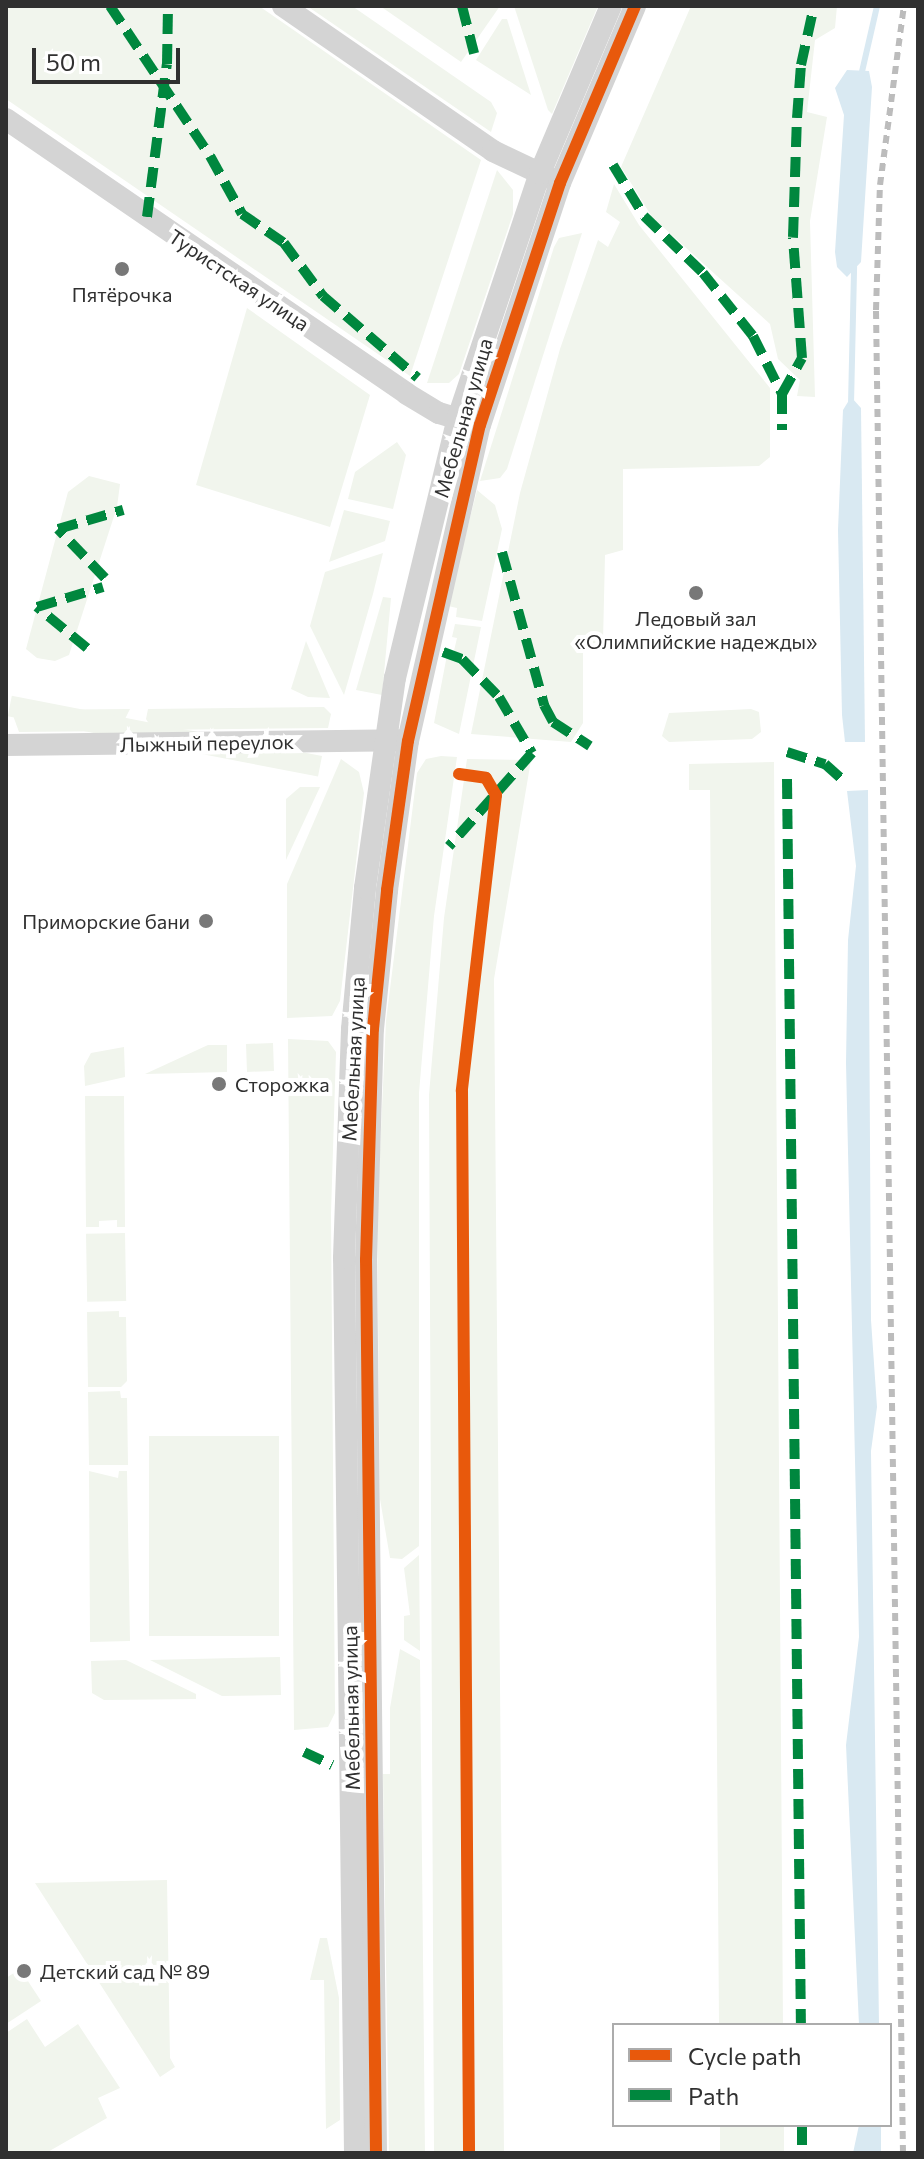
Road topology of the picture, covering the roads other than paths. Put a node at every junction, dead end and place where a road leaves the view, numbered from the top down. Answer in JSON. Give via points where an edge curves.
{"nodes":[{"id":1,"x":283,"y":6,"type":"edge"},
{"id":2,"x":611,"y":6,"type":"edge"},
{"id":3,"x":635,"y":6,"type":"edge"},
{"id":4,"x":6,"y":119,"type":"edge"},
{"id":5,"x":550,"y":178,"type":"junction"},
{"id":6,"x":469,"y":422,"type":"junction"},
{"id":7,"x":397,"y":740,"type":"junction"},
{"id":8,"x":6,"y":745,"type":"edge"},
{"id":9,"x":355,"y":2153,"type":"edge"},
{"id":10,"x":376,"y":2153,"type":"edge"}],
"edges":[{"from":1,"to":5,"type":"street","via":[[493,151]]},
{"from":2,"to":5,"type":"street","name":"Мебельная улица"},
{"from":3,"to":5,"type":"street","name":"Мебельная улица"},
{"from":4,"to":6,"type":"street","name":"Туристская улица","via":[[407,394]]},
{"from":5,"to":6,"type":"street","name":"Мебельная улица"},
{"from":6,"to":7,"type":"street","name":"Мебельная улица","via":[[417,578]]},
{"from":7,"to":8,"type":"street","name":"Лыжный переулок"},
{"from":7,"to":9,"type":"street","name":"Мебельная улица","via":[[355,987],[346,1178]]},
{"from":7,"to":10,"type":"street","name":"Мебельная улица","via":[[367,1165]]}]}
